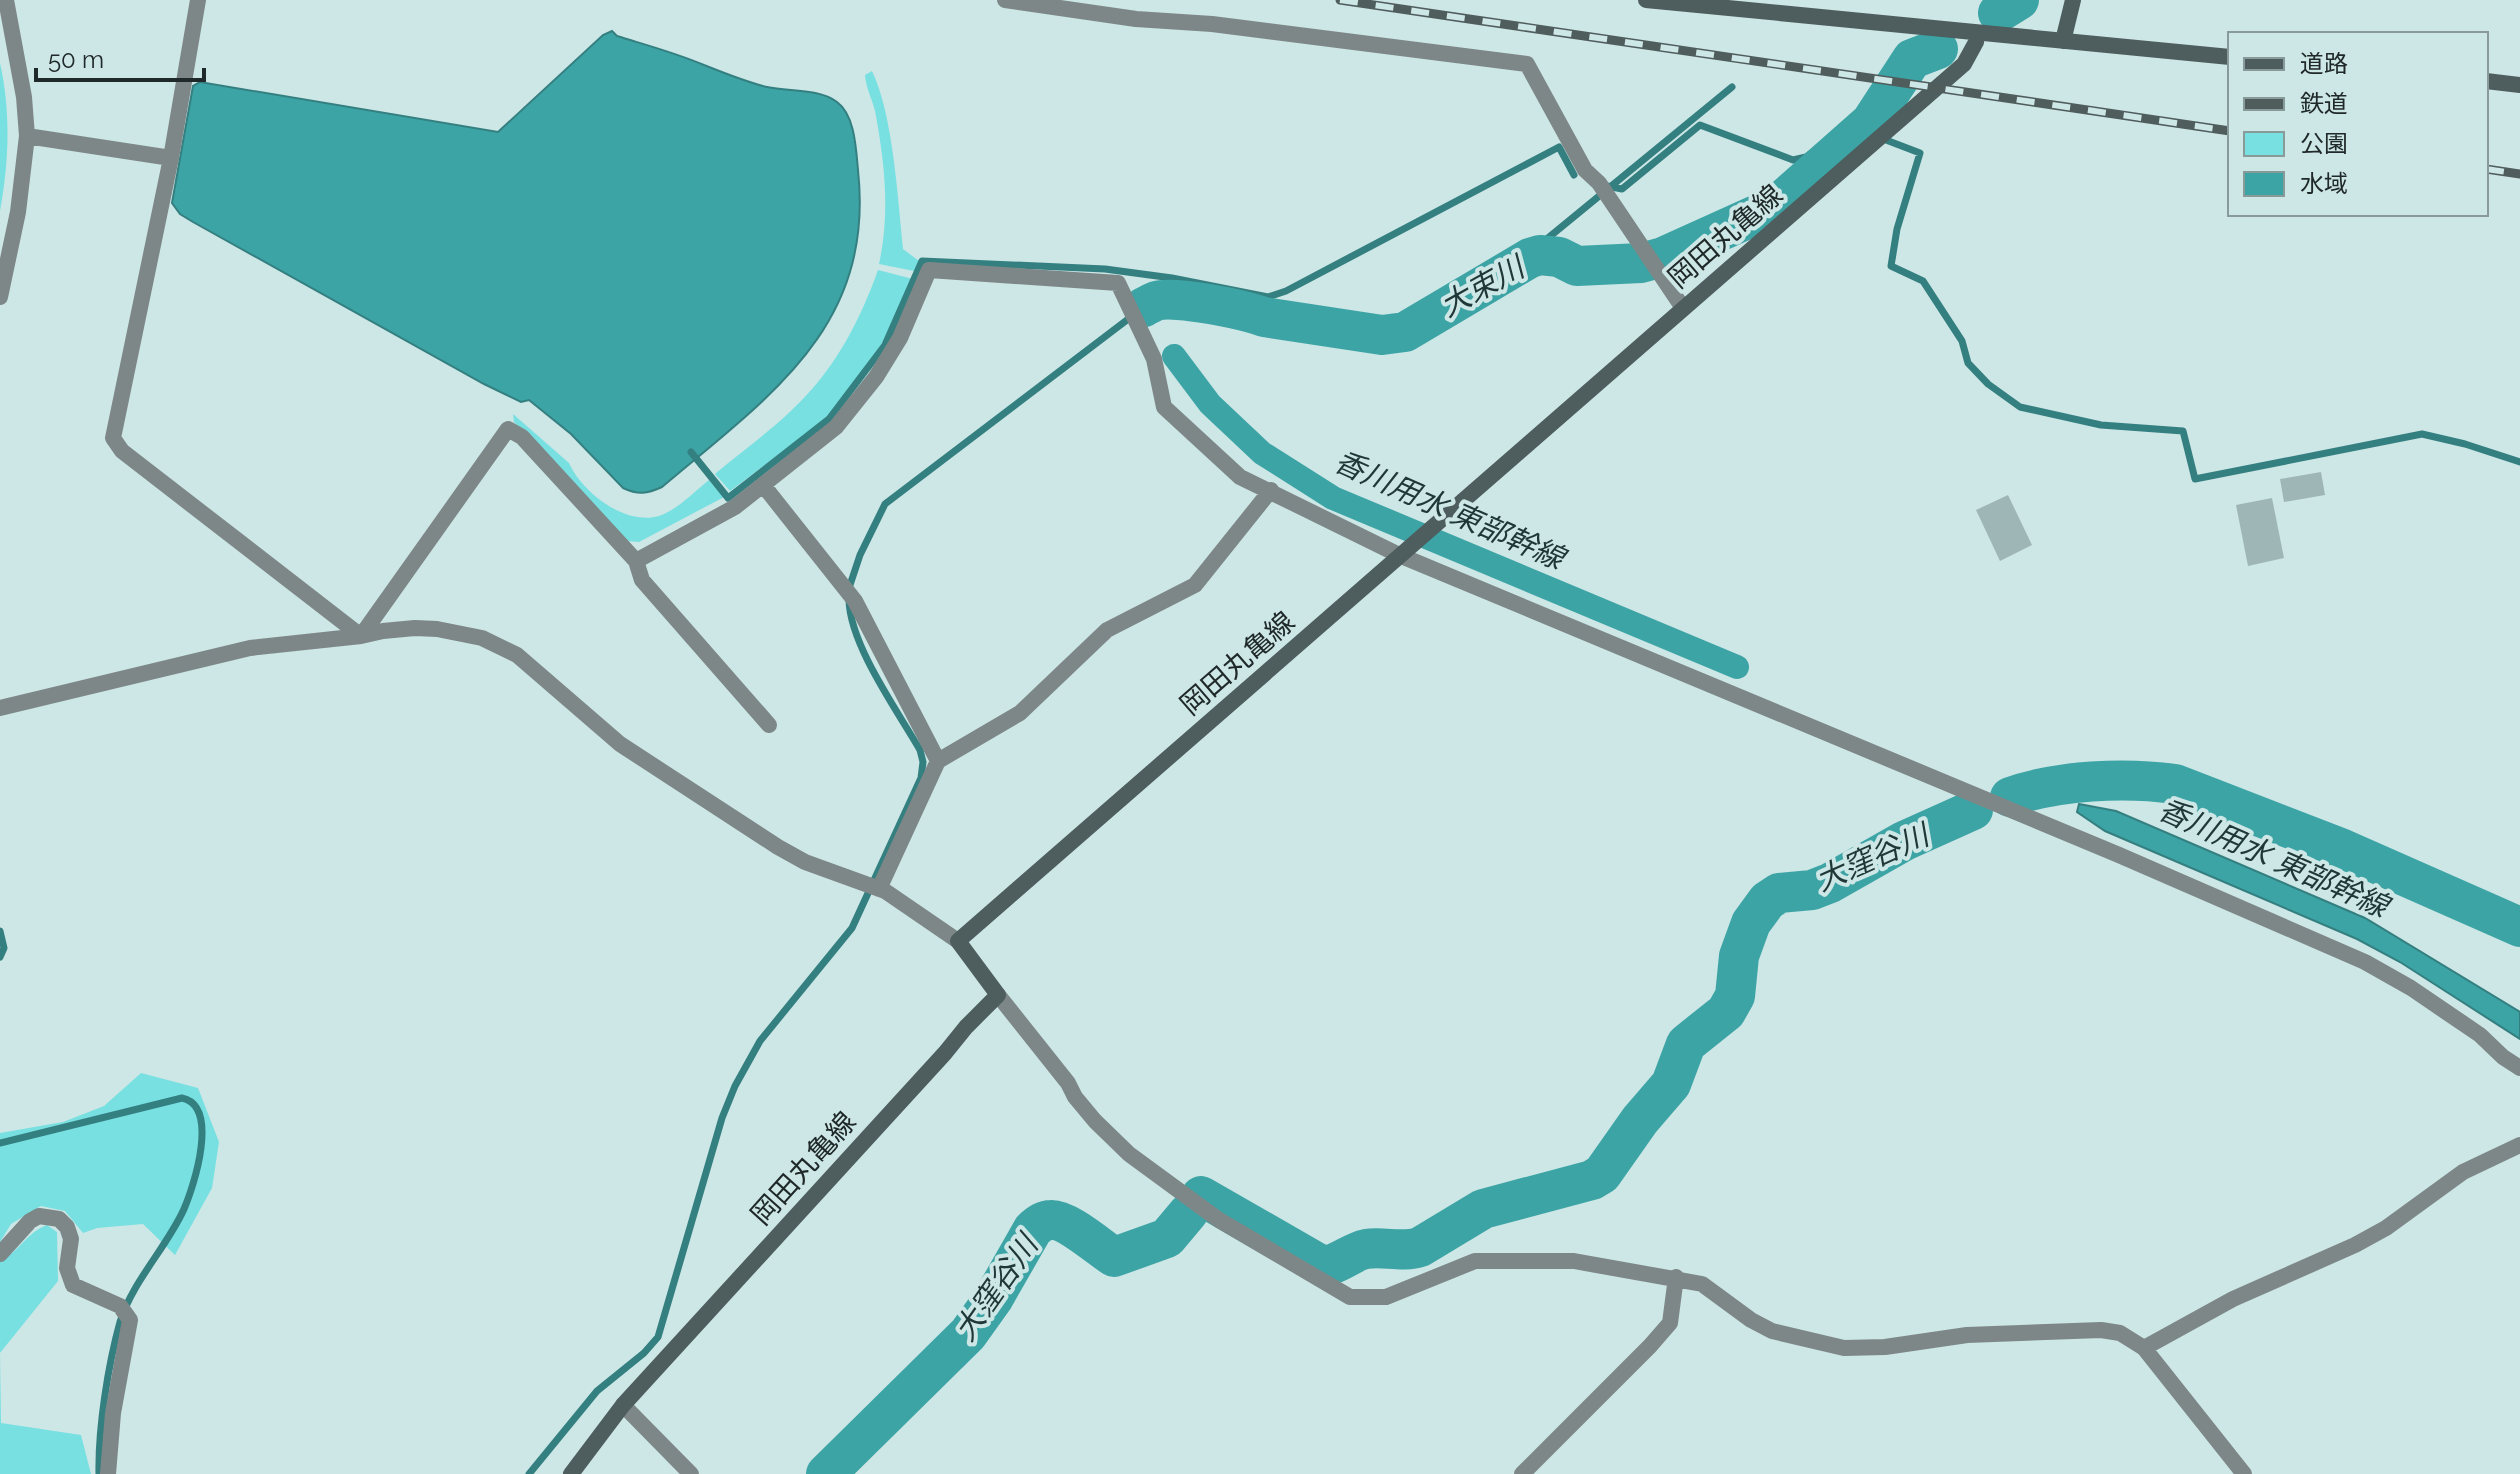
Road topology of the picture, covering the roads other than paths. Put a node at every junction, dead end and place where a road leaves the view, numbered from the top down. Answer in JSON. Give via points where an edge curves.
{"nodes":[{"id":1,"x":6,"y":0,"type":"edge"},
{"id":2,"x":198,"y":0,"type":"edge"},
{"id":3,"x":1005,"y":0,"type":"edge"},
{"id":4,"x":1646,"y":0,"type":"edge"},
{"id":5,"x":2073,"y":0,"type":"edge"},
{"id":6,"x":1977,"y":33,"type":"junction"},
{"id":7,"x":2063,"y":41,"type":"junction"},
{"id":8,"x":2228,"y":57,"type":"edge"},
{"id":9,"x":2488,"y":81,"type":"edge"},
{"id":10,"x":2520,"y":85,"type":"edge"},
{"id":11,"x":27,"y":136,"type":"junction"},
{"id":12,"x":171,"y":158,"type":"junction"},
{"id":13,"x":0,"y":297,"type":"edge"},
{"id":14,"x":1683,"y":308,"type":"junction"},
{"id":15,"x":763,"y":485,"type":"junction"},
{"id":16,"x":1271,"y":490,"type":"junction"},
{"id":17,"x":1404,"y":550,"type":"junction"},
{"id":18,"x":636,"y":561,"type":"junction"},
{"id":19,"x":361,"y":636,"type":"junction"},
{"id":20,"x":0,"y":708,"type":"edge"},
{"id":21,"x":769,"y":725,"type":"dead end"},
{"id":22,"x":938,"y":761,"type":"junction"},
{"id":23,"x":873,"y":887,"type":"junction"},
{"id":24,"x":958,"y":941,"type":"junction"},
{"id":25,"x":998,"y":995,"type":"junction"},
{"id":26,"x":2520,"y":1068,"type":"edge"},
{"id":27,"x":2520,"y":1145,"type":"edge"},
{"id":28,"x":0,"y":1254,"type":"edge"},
{"id":29,"x":1676,"y":1277,"type":"junction"},
{"id":30,"x":2144,"y":1348,"type":"junction"},
{"id":31,"x":623,"y":1405,"type":"junction"},
{"id":32,"x":108,"y":1474,"type":"edge"},
{"id":33,"x":571,"y":1474,"type":"edge"},
{"id":34,"x":691,"y":1474,"type":"edge"},
{"id":35,"x":1522,"y":1474,"type":"edge"},
{"id":36,"x":2244,"y":1474,"type":"edge"}],
"edges":[{"from":1,"to":11,"type":"street"},
{"from":2,"to":12,"type":"street"},
{"from":3,"to":14,"type":"street","via":[[1527,64],[1585,170]]},
{"from":4,"to":6,"type":"main road"},
{"from":5,"to":7,"type":"main road"},
{"from":6,"to":7,"type":"main road"},
{"from":6,"to":14,"type":"main road","name":"岡田丸亀線","via":[[1964,64]]},
{"from":7,"to":8,"type":"main road"},
{"from":9,"to":10,"type":"main road"},
{"from":11,"to":12,"type":"street"},
{"from":11,"to":13,"type":"street"},
{"from":12,"to":19,"type":"street","via":[[113,438],[122,451]]},
{"from":14,"to":17,"type":"main road","name":"岡田丸亀線"},
{"from":15,"to":16,"type":"street","via":[[836,427],[876,377],[900,338],[929,270],[1118,283],[1154,359],[1164,407],[1240,477]]},
{"from":15,"to":18,"type":"street","via":[[735,507]]},
{"from":15,"to":22,"type":"street","via":[[855,601]]},
{"from":16,"to":17,"type":"street"},
{"from":16,"to":22,"type":"street","via":[[1195,585],[1107,630],[1020,713]]},
{"from":17,"to":24,"type":"main road","name":"岡田丸亀線"},
{"from":17,"to":26,"type":"street","via":[[2365,962],[2480,1035]]},
{"from":18,"to":19,"type":"street","via":[[522,437],[508,429]]},
{"from":18,"to":21,"type":"street","via":[[642,580]]},
{"from":19,"to":20,"type":"street","via":[[250,648]]},
{"from":19,"to":23,"type":"street","via":[[426,628],[499,644],[620,744],[778,847]]},
{"from":22,"to":23,"type":"street"},
{"from":23,"to":24,"type":"street"},
{"from":24,"to":25,"type":"main road"},
{"from":25,"to":29,"type":"street","via":[[1085,1109],[1129,1154],[1219,1220],[1350,1297],[1386,1297],[1475,1261],[1496,1259],[1574,1261]]},
{"from":25,"to":31,"type":"main road","name":"岡田丸亀線"},
{"from":27,"to":30,"type":"street","via":[[2463,1172],[2355,1245],[2233,1299]]},
{"from":28,"to":32,"type":"street","via":[[30,1221],[39,1216],[59,1219],[71,1239],[67,1268],[73,1285],[124,1311],[130,1320]]},
{"from":29,"to":30,"type":"street","via":[[1702,1284],[1772,1331],[1844,1348],[1967,1335],[2101,1330],[2120,1333]]},
{"from":29,"to":35,"type":"street","via":[[1670,1323]]},
{"from":30,"to":36,"type":"street"},
{"from":31,"to":33,"type":"main road","name":"岡田丸亀線"},
{"from":31,"to":34,"type":"street"}]}
